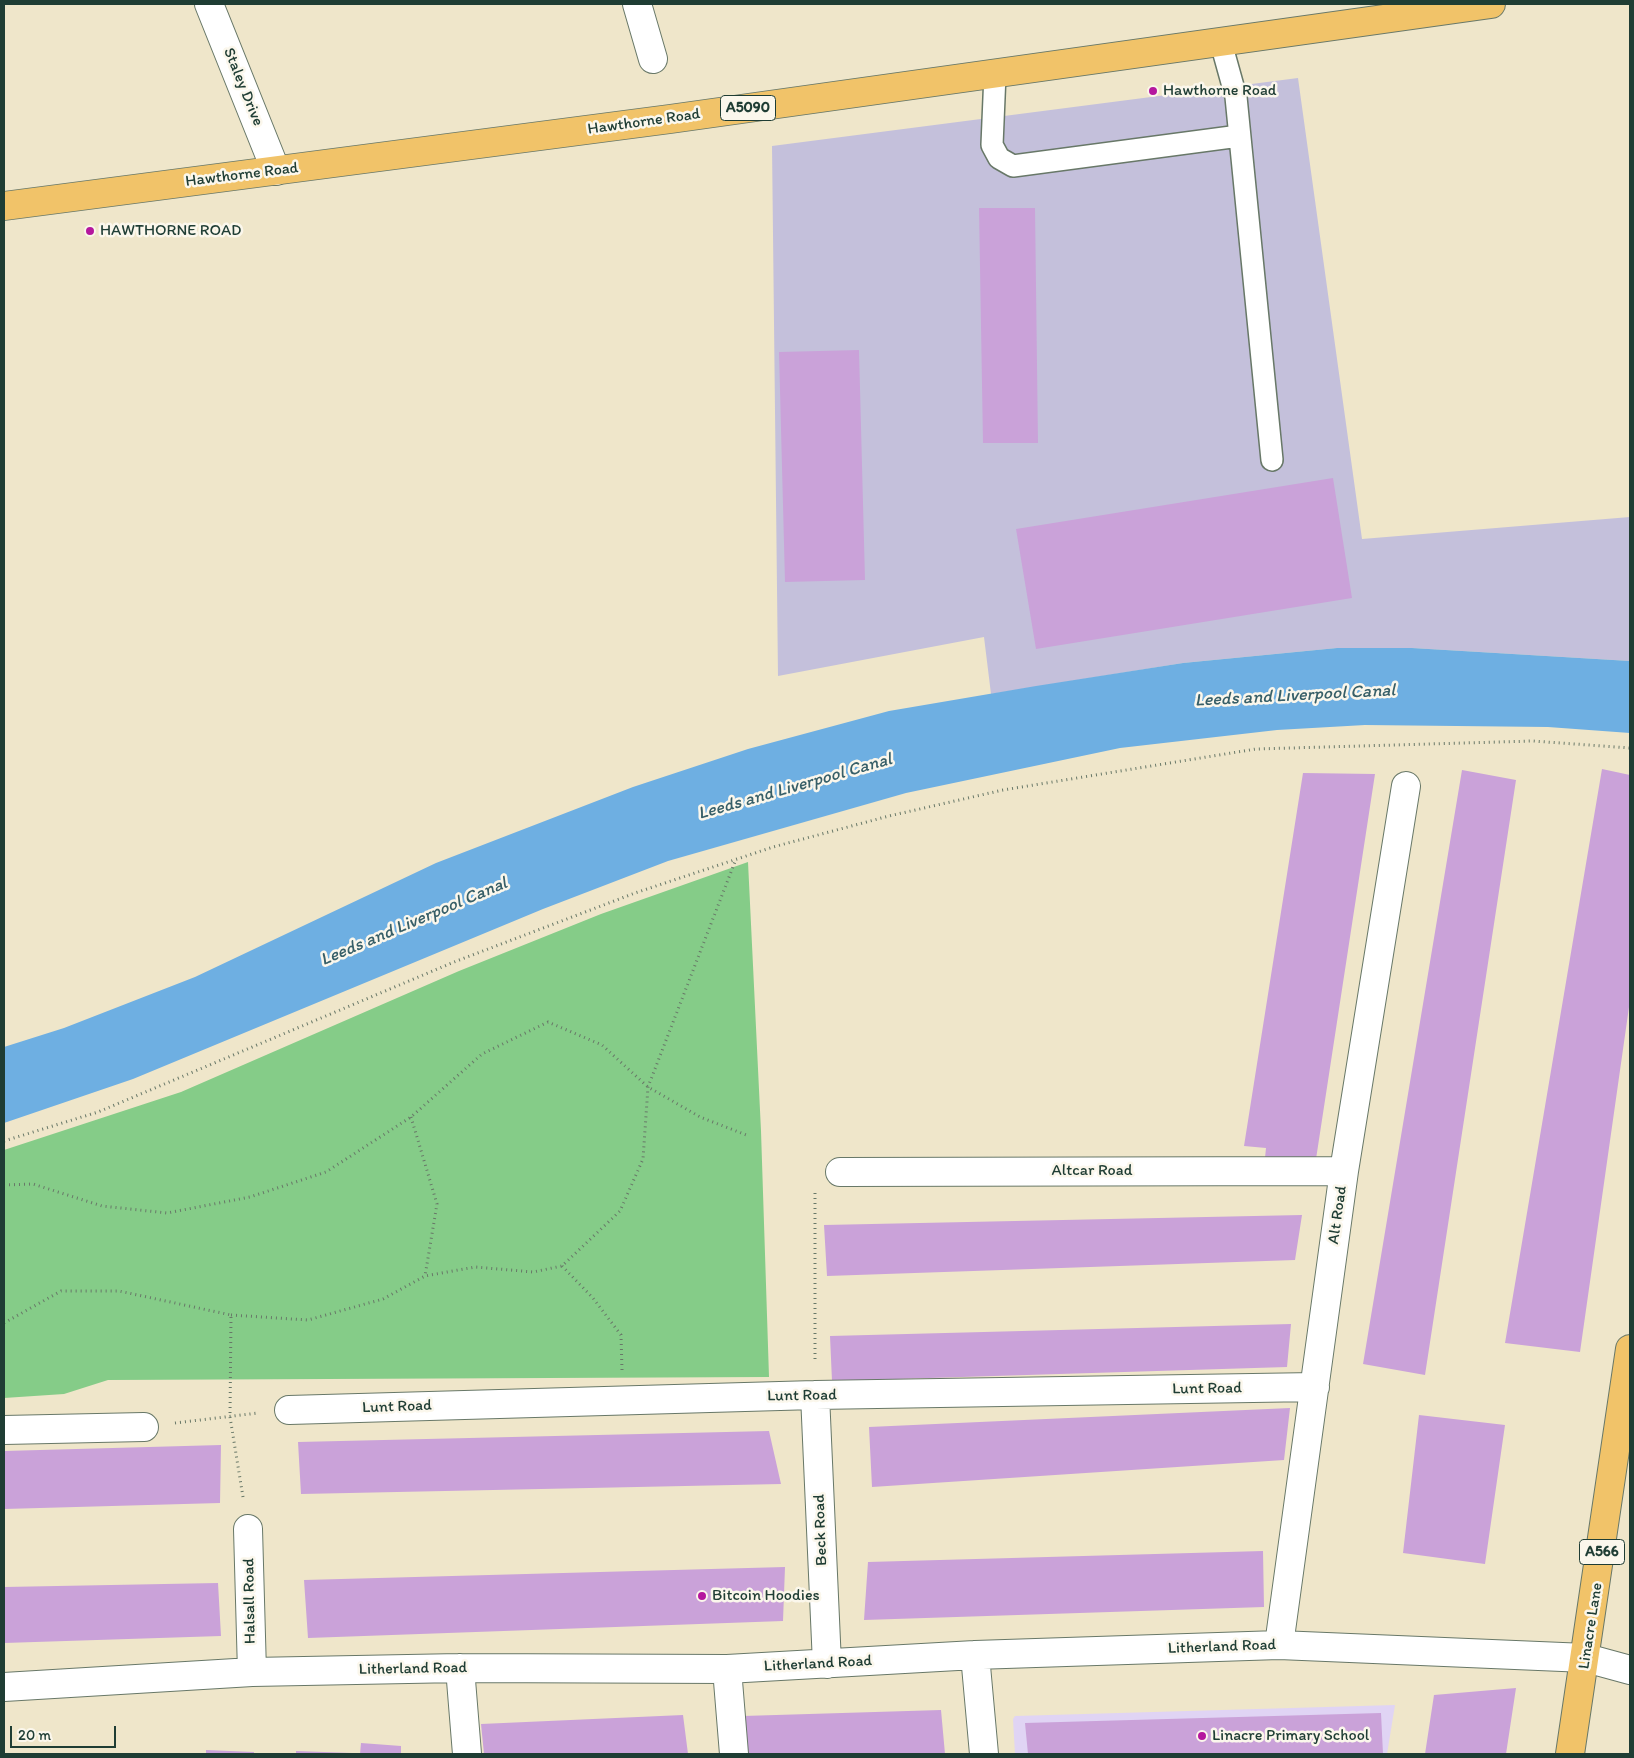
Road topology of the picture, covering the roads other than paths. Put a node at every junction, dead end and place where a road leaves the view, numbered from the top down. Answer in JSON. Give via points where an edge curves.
{"nodes":[{"id":1,"x":210,"y":4,"type":"edge"},
{"id":2,"x":637,"y":4,"type":"edge"},
{"id":3,"x":1491,"y":4,"type":"edge"},
{"id":4,"x":1453,"y":6,"type":"edge"},
{"id":5,"x":1221,"y":43,"type":"junction"},
{"id":6,"x":653,"y":59,"type":"dead end"},
{"id":7,"x":995,"y":74,"type":"junction"},
{"id":8,"x":1239,"y":136,"type":"junction"},
{"id":9,"x":276,"y":171,"type":"junction"},
{"id":10,"x":4,"y":206,"type":"edge"},
{"id":11,"x":1272,"y":460,"type":"dead end"},
{"id":12,"x":1406,"y":786,"type":"dead end"},
{"id":13,"x":1344,"y":1171,"type":"junction"},
{"id":14,"x":840,"y":1172,"type":"road end"},
{"id":15,"x":1630,"y":1349,"type":"edge"},
{"id":16,"x":1315,"y":1387,"type":"junction"},
{"id":17,"x":815,"y":1395,"type":"junction"},
{"id":18,"x":289,"y":1410,"type":"road end"},
{"id":19,"x":144,"y":1427,"type":"road end"},
{"id":20,"x":4,"y":1430,"type":"edge"},
{"id":21,"x":248,"y":1530,"type":"road end"},
{"id":22,"x":1279,"y":1645,"type":"junction"},
{"id":23,"x":975,"y":1655,"type":"junction"},
{"id":24,"x":1586,"y":1658,"type":"junction"},
{"id":25,"x":827,"y":1664,"type":"junction"},
{"id":26,"x":460,"y":1668,"type":"junction"},
{"id":27,"x":727,"y":1668,"type":"junction"},
{"id":28,"x":1630,"y":1670,"type":"edge"},
{"id":29,"x":252,"y":1672,"type":"junction"},
{"id":30,"x":4,"y":1687,"type":"edge"},
{"id":31,"x":467,"y":1754,"type":"edge"},
{"id":32,"x":734,"y":1754,"type":"edge"},
{"id":33,"x":984,"y":1754,"type":"edge"},
{"id":34,"x":1570,"y":1754,"type":"edge"}],
"edges":[{"from":1,"to":9,"type":"street","name":"Staley Drive"},
{"from":2,"to":6,"type":"street"},
{"from":3,"to":4,"type":"main road","name":"Hawthorne Road","number":"A5090"},
{"from":4,"to":5,"type":"main road","name":"Hawthorne Road","number":"A5090"},
{"from":5,"to":7,"type":"main road","name":"Hawthorne Road","number":"A5090"},
{"from":5,"to":8,"type":"lane","via":[[1236,97]]},
{"from":7,"to":8,"type":"lane","via":[[992,145],[999,158],[1014,166]]},
{"from":7,"to":9,"type":"main road","name":"Hawthorne Road","number":"A5090"},
{"from":8,"to":11,"type":"lane"},
{"from":9,"to":10,"type":"main road","name":"Hawthorne Road","number":"A5090"},
{"from":12,"to":13,"type":"street","name":"Alt Road"},
{"from":13,"to":14,"type":"street","name":"Altcar Road"},
{"from":13,"to":16,"type":"street","name":"Alt Road"},
{"from":15,"to":24,"type":"main road","name":"Linacre Lane","number":"A566"},
{"from":16,"to":17,"type":"street","name":"Lunt Road"},
{"from":16,"to":22,"type":"street","name":"Alt Road"},
{"from":17,"to":18,"type":"street","name":"Lunt Road"},
{"from":17,"to":25,"type":"street","name":"Beck Road"},
{"from":19,"to":20,"type":"street"},
{"from":21,"to":29,"type":"street","name":"Halsall Road"},
{"from":22,"to":23,"type":"street","name":"Litherland Road"},
{"from":22,"to":24,"type":"street","name":"Litherland Road"},
{"from":23,"to":25,"type":"street","name":"Litherland Road"},
{"from":23,"to":33,"type":"street"},
{"from":24,"to":28,"type":"street","name":"Litherland Road"},
{"from":24,"to":34,"type":"main road","name":"Linacre Lane","number":"A566"},
{"from":25,"to":27,"type":"street","name":"Litherland Road"},
{"from":26,"to":27,"type":"street","name":"Litherland Road"},
{"from":26,"to":29,"type":"street","name":"Litherland Road"},
{"from":26,"to":31,"type":"street"},
{"from":27,"to":32,"type":"street"},
{"from":29,"to":30,"type":"street","name":"Litherland Road"}]}
